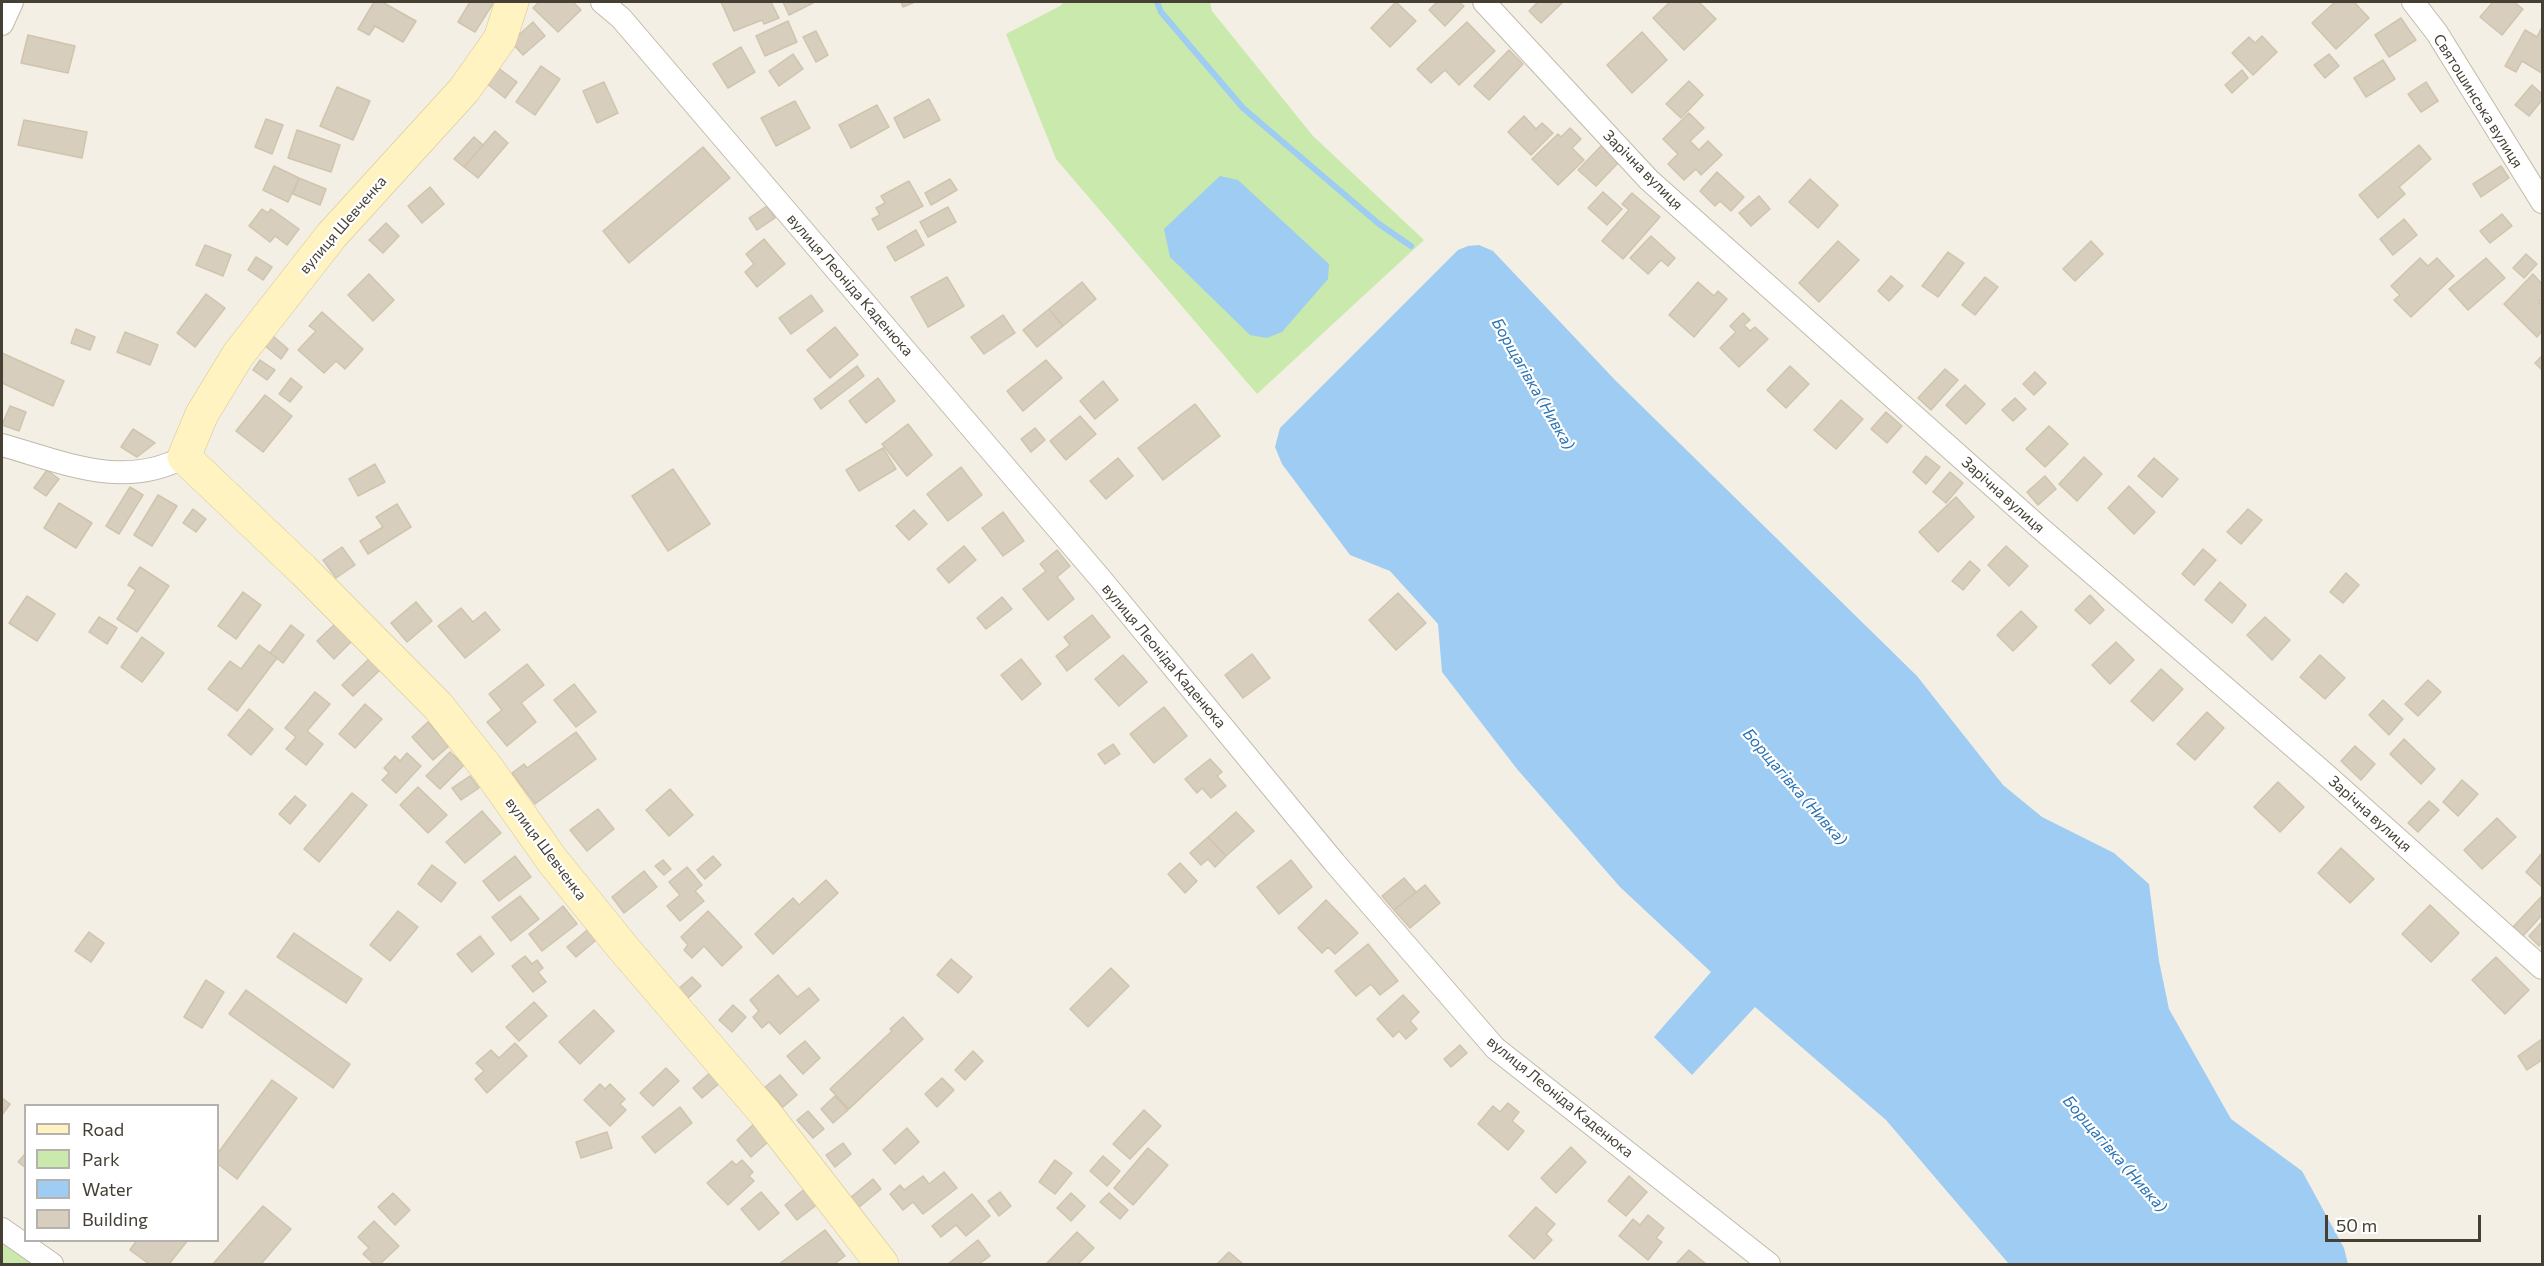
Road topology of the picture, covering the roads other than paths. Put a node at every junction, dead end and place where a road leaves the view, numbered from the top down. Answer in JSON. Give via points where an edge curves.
{"nodes":[{"id":1,"x":12,"y":2,"type":"edge"},
{"id":2,"x":512,"y":2,"type":"edge"},
{"id":3,"x":602,"y":2,"type":"edge"},
{"id":4,"x":1484,"y":2,"type":"edge"},
{"id":5,"x":2413,"y":2,"type":"edge"},
{"id":6,"x":2,"y":24,"type":"edge"},
{"id":7,"x":2542,"y":202,"type":"edge"},
{"id":8,"x":2,"y":444,"type":"edge"},
{"id":9,"x":184,"y":458,"type":"junction"},
{"id":10,"x":2542,"y":969,"type":"edge"},
{"id":11,"x":2,"y":1229,"type":"edge"},
{"id":12,"x":52,"y":1264,"type":"edge"},
{"id":13,"x":882,"y":1264,"type":"edge"},
{"id":14,"x":1769,"y":1264,"type":"edge"}],
"edges":[{"from":1,"to":6,"type":"street"},
{"from":2,"to":9,"type":"street","name":"вулиця Шевченка","via":[[500,39],[464,90],[331,236],[238,355],[201,414]]},
{"from":3,"to":14,"type":"street","name":"вулиця Леоніда Каденюка","via":[[621,18],[1084,560],[1334,862],[1495,1048]]},
{"from":4,"to":10,"type":"street","name":"Зарічна вулиця","via":[[1649,180]]},
{"from":5,"to":7,"type":"street","name":"Святошинська вулиця","via":[[2437,33]]},
{"from":8,"to":9,"type":"street","via":[[114,473],[166,468]]},
{"from":9,"to":13,"type":"street","name":"вулиця Шевченка","via":[[438,706],[552,860],[765,1113]]},
{"from":11,"to":12,"type":"street"}]}
